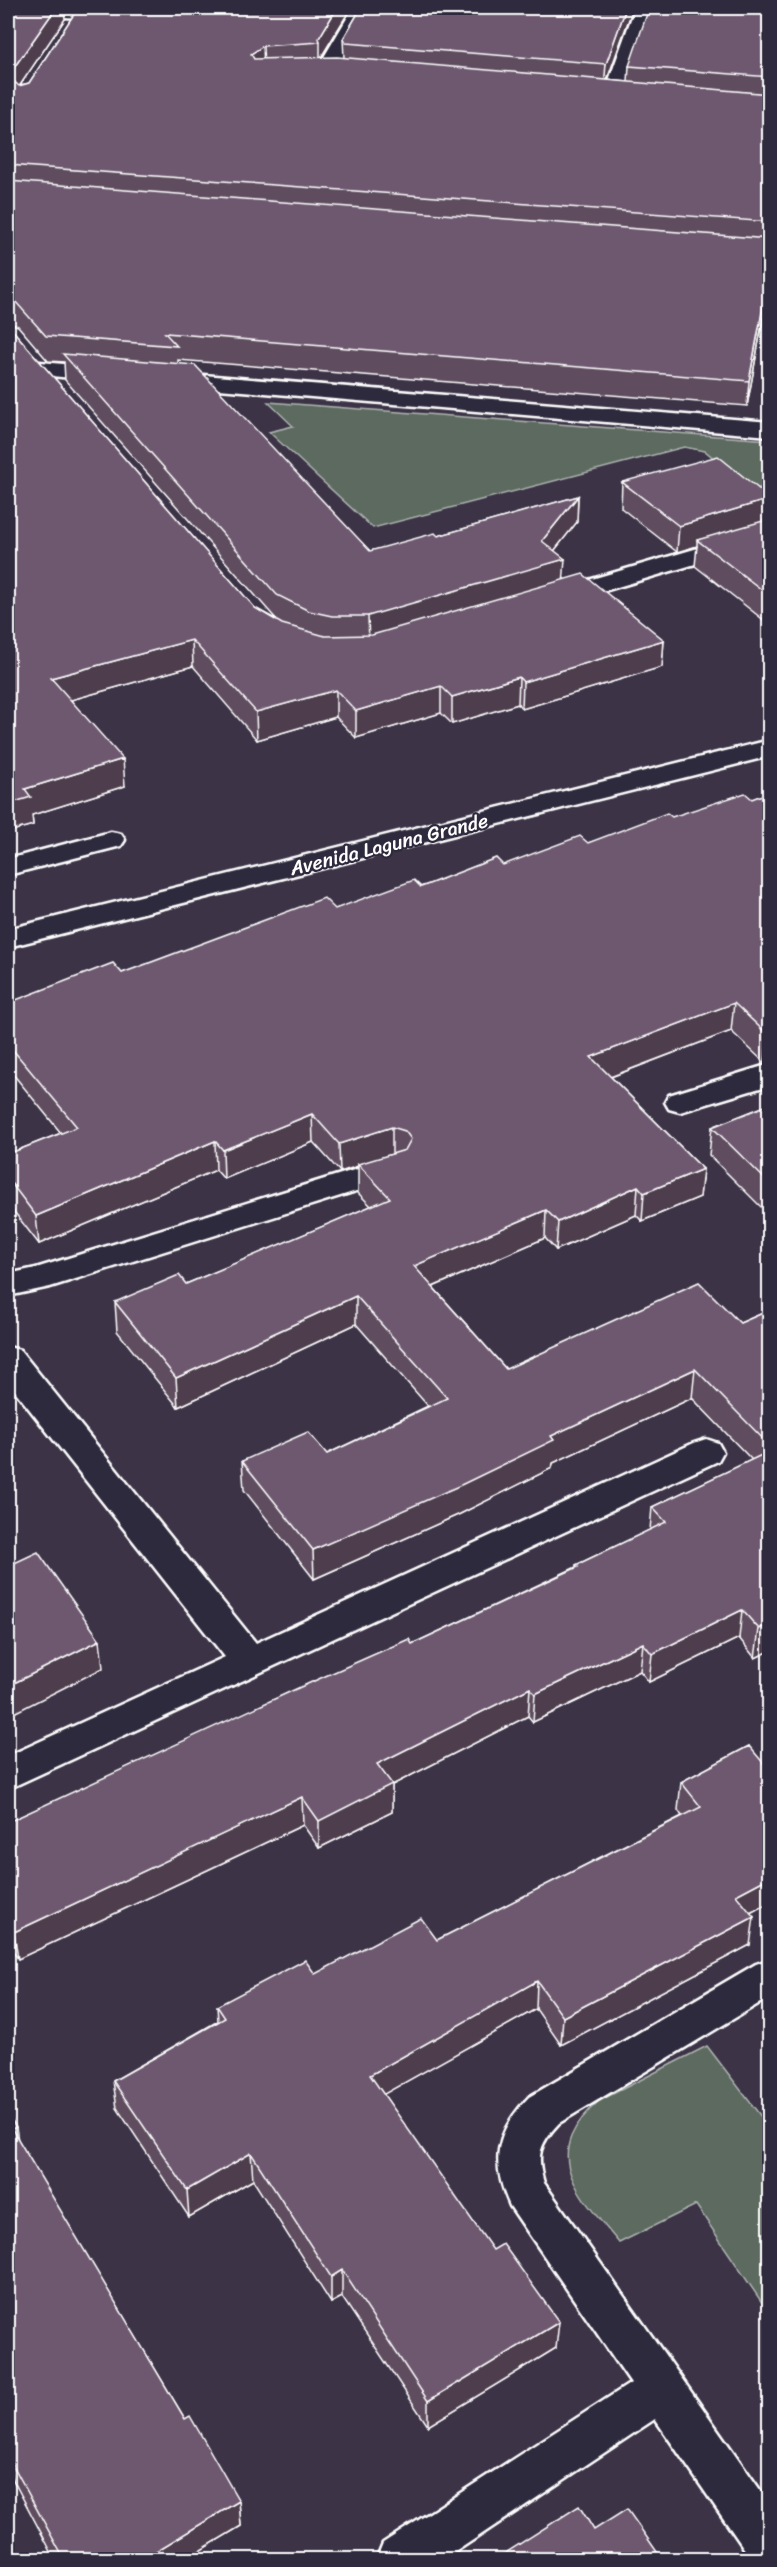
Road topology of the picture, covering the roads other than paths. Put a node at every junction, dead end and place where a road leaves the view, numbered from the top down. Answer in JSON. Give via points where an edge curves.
{"nodes":[{"id":1,"x":14,"y":8,"type":"edge"},
{"id":2,"x":362,"y":8,"type":"edge"},
{"id":3,"x":644,"y":8,"type":"edge"},
{"id":4,"x":82,"y":10,"type":"edge"},
{"id":5,"x":68,"y":32,"type":"edge"},
{"id":6,"x":383,"y":79,"type":"edge"},
{"id":7,"x":590,"y":95,"type":"edge"},
{"id":8,"x":613,"y":97,"type":"junction"},
{"id":9,"x":635,"y":99,"type":"edge"},
{"id":10,"x":63,"y":396,"type":"edge"},
{"id":11,"x":770,"y":429,"type":"edge"},
{"id":12,"x":770,"y":534,"type":"edge"},
{"id":13,"x":531,"y":605,"type":"edge"},
{"id":14,"x":770,"y":748,"type":"edge"},
{"id":15,"x":111,"y":840,"type":"dead end"},
{"id":16,"x":8,"y":867,"type":"edge"},
{"id":17,"x":8,"y":938,"type":"edge"},
{"id":18,"x":770,"y":1074,"type":"edge"},
{"id":19,"x":680,"y":1102,"type":"dead end"},
{"id":20,"x":393,"y":1169,"type":"edge"},
{"id":21,"x":8,"y":1285,"type":"edge"},
{"id":22,"x":8,"y":1359,"type":"edge"},
{"id":23,"x":706,"y":1452,"type":"dead end"},
{"id":24,"x":250,"y":1662,"type":"junction"},
{"id":25,"x":8,"y":1773,"type":"edge"},
{"id":26,"x":770,"y":1976,"type":"edge"},
{"id":27,"x":661,"y":2389,"type":"junction"},
{"id":28,"x":770,"y":2545,"type":"edge"},
{"id":29,"x":400,"y":2559,"type":"edge"}],
"edges":[{"from":1,"to":4,"type":"street"},
{"from":2,"to":6,"type":"street","via":[[332,62],[330,73]]},
{"from":3,"to":8,"type":"street"},
{"from":4,"to":5,"type":"street"},
{"from":7,"to":8,"type":"street"},
{"from":8,"to":9,"type":"street"},
{"from":10,"to":11,"type":"street","via":[[33,362],[140,377]]},
{"from":12,"to":13,"type":"street"},
{"from":14,"to":17,"type":"street","name":"Avenida Laguna Grande"},
{"from":15,"to":16,"type":"street"},
{"from":18,"to":19,"type":"street"},
{"from":20,"to":21,"type":"street"},
{"from":22,"to":24,"type":"street"},
{"from":23,"to":24,"type":"street"},
{"from":24,"to":25,"type":"street"},
{"from":26,"to":27,"type":"street","via":[[544,2110],[527,2127],[518,2148],[518,2170],[525,2192]]},
{"from":27,"to":28,"type":"street"},
{"from":27,"to":29,"type":"street"}]}
